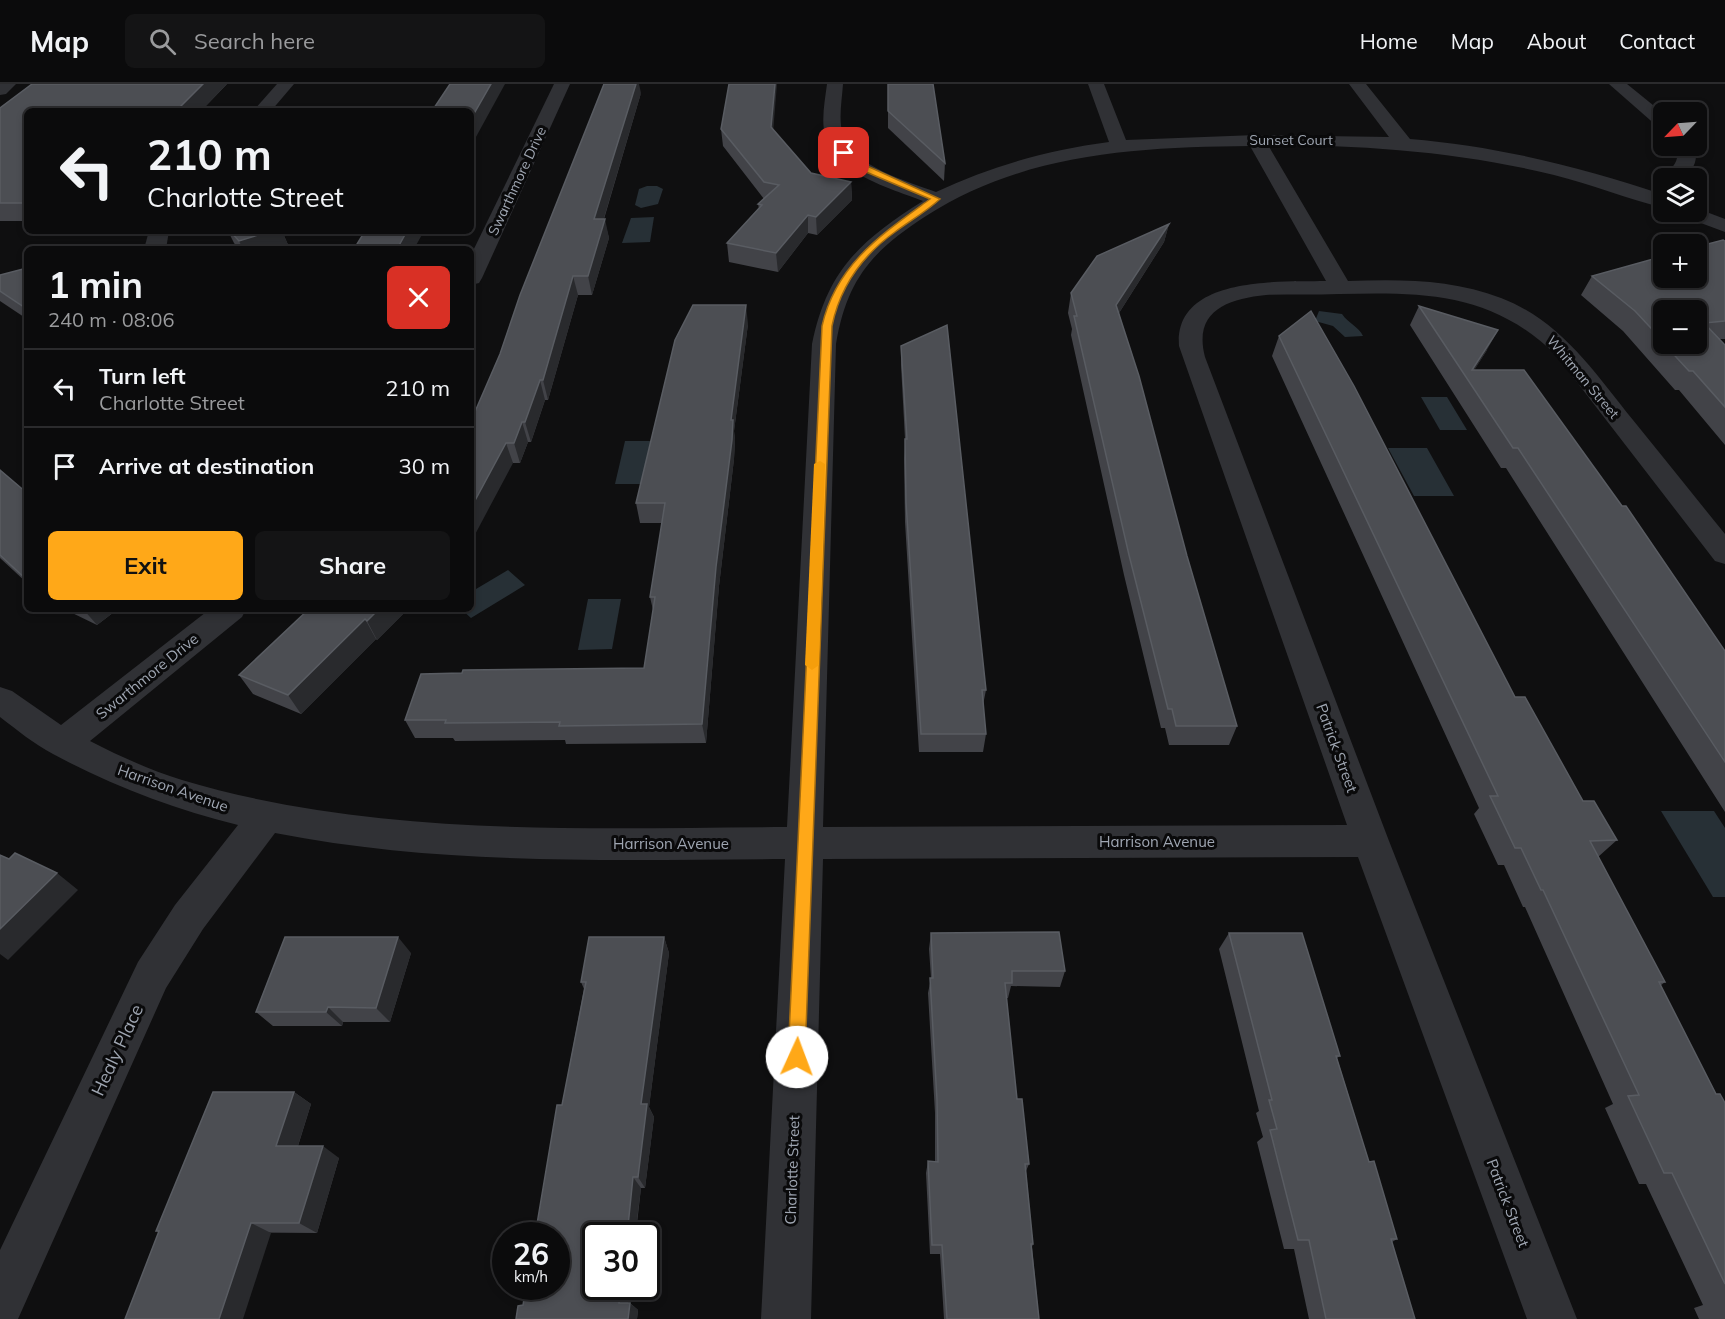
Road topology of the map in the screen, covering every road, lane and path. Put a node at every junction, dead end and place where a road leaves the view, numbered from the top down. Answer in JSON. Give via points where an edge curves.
{"nodes":[{"id":1,"x":8,"y":84,"type":"edge"},
{"id":2,"x":286,"y":84,"type":"edge"},
{"id":3,"x":562,"y":84,"type":"edge"},
{"id":4,"x":835,"y":84,"type":"edge"},
{"id":5,"x":1095,"y":84,"type":"edge"},
{"id":6,"x":1357,"y":84,"type":"edge"},
{"id":7,"x":1617,"y":84,"type":"edge"},
{"id":8,"x":0,"y":90,"type":"edge"},
{"id":9,"x":265,"y":108,"type":"edge"},
{"id":10,"x":1653,"y":114,"type":"edge"},
{"id":11,"x":1256,"y":140,"type":"junction"},
{"id":12,"x":1119,"y":144,"type":"junction"},
{"id":13,"x":1404,"y":144,"type":"junction"},
{"id":14,"x":1653,"y":194,"type":"edge"},
{"id":15,"x":936,"y":199,"type":"junction"},
{"id":16,"x":1707,"y":219,"type":"edge"},
{"id":17,"x":1725,"y":226,"type":"edge"},
{"id":18,"x":474,"y":272,"type":"edge"},
{"id":19,"x":1341,"y":288,"type":"junction"},
{"id":20,"x":1725,"y":554,"type":"edge"},
{"id":21,"x":227,"y":612,"type":"edge"},
{"id":22,"x":0,"y":700,"type":"edge"},
{"id":23,"x":63,"y":743,"type":"junction"},
{"id":24,"x":267,"y":816,"type":"junction"},
{"id":25,"x":1371,"y":841,"type":"junction"},
{"id":26,"x":805,"y":842,"type":"junction"},
{"id":27,"x":0,"y":1304,"type":"edge"},
{"id":28,"x":786,"y":1319,"type":"edge"},
{"id":29,"x":1552,"y":1319,"type":"edge"}],
"edges":[{"from":1,"to":8,"type":"street"},
{"from":2,"to":9,"type":"street"},
{"from":3,"to":18,"type":"street","name":"Swarthmore Drive"},
{"from":4,"to":15,"type":"street","via":[[835,139],[844,153],[862,167]]},
{"from":5,"to":12,"type":"street"},
{"from":6,"to":13,"type":"street"},
{"from":7,"to":10,"type":"street"},
{"from":11,"to":12,"type":"street","name":"Sunset Court"},
{"from":11,"to":13,"type":"street","name":"Sunset Court"},
{"from":11,"to":19,"type":"street"},
{"from":12,"to":15,"type":"street","name":"Sunset Court","via":[[1028,162]]},
{"from":13,"to":14,"type":"street","name":"Sunset Court","via":[[1518,162]]},
{"from":15,"to":26,"type":"street","name":"Charlotte Street","via":[[889,232],[860,260],[840,287],[827,326]]},
{"from":16,"to":17,"type":"street"},
{"from":19,"to":20,"type":"street","name":"Whitman Street","via":[[1423,289],[1461,294],[1491,302],[1535,325],[1564,350]]},
{"from":19,"to":25,"type":"street","name":"Patrick Street","via":[[1263,289],[1226,297],[1199,314],[1189,342]]},
{"from":21,"to":23,"type":"street","name":"Swarthmore Drive"},
{"from":22,"to":23,"type":"street","name":"Harrison Avenue"},
{"from":23,"to":24,"type":"street","name":"Harrison Avenue","via":[[115,769],[166,788],[212,804]]},
{"from":24,"to":26,"type":"street","name":"Harrison Avenue","via":[[425,838],[545,844]]},
{"from":24,"to":27,"type":"street","name":"Healy Place","via":[[189,917],[152,975]]},
{"from":25,"to":26,"type":"street","name":"Harrison Avenue"},
{"from":25,"to":29,"type":"street","name":"Patrick Street"},
{"from":26,"to":28,"type":"street","name":"Charlotte Street"}]}
